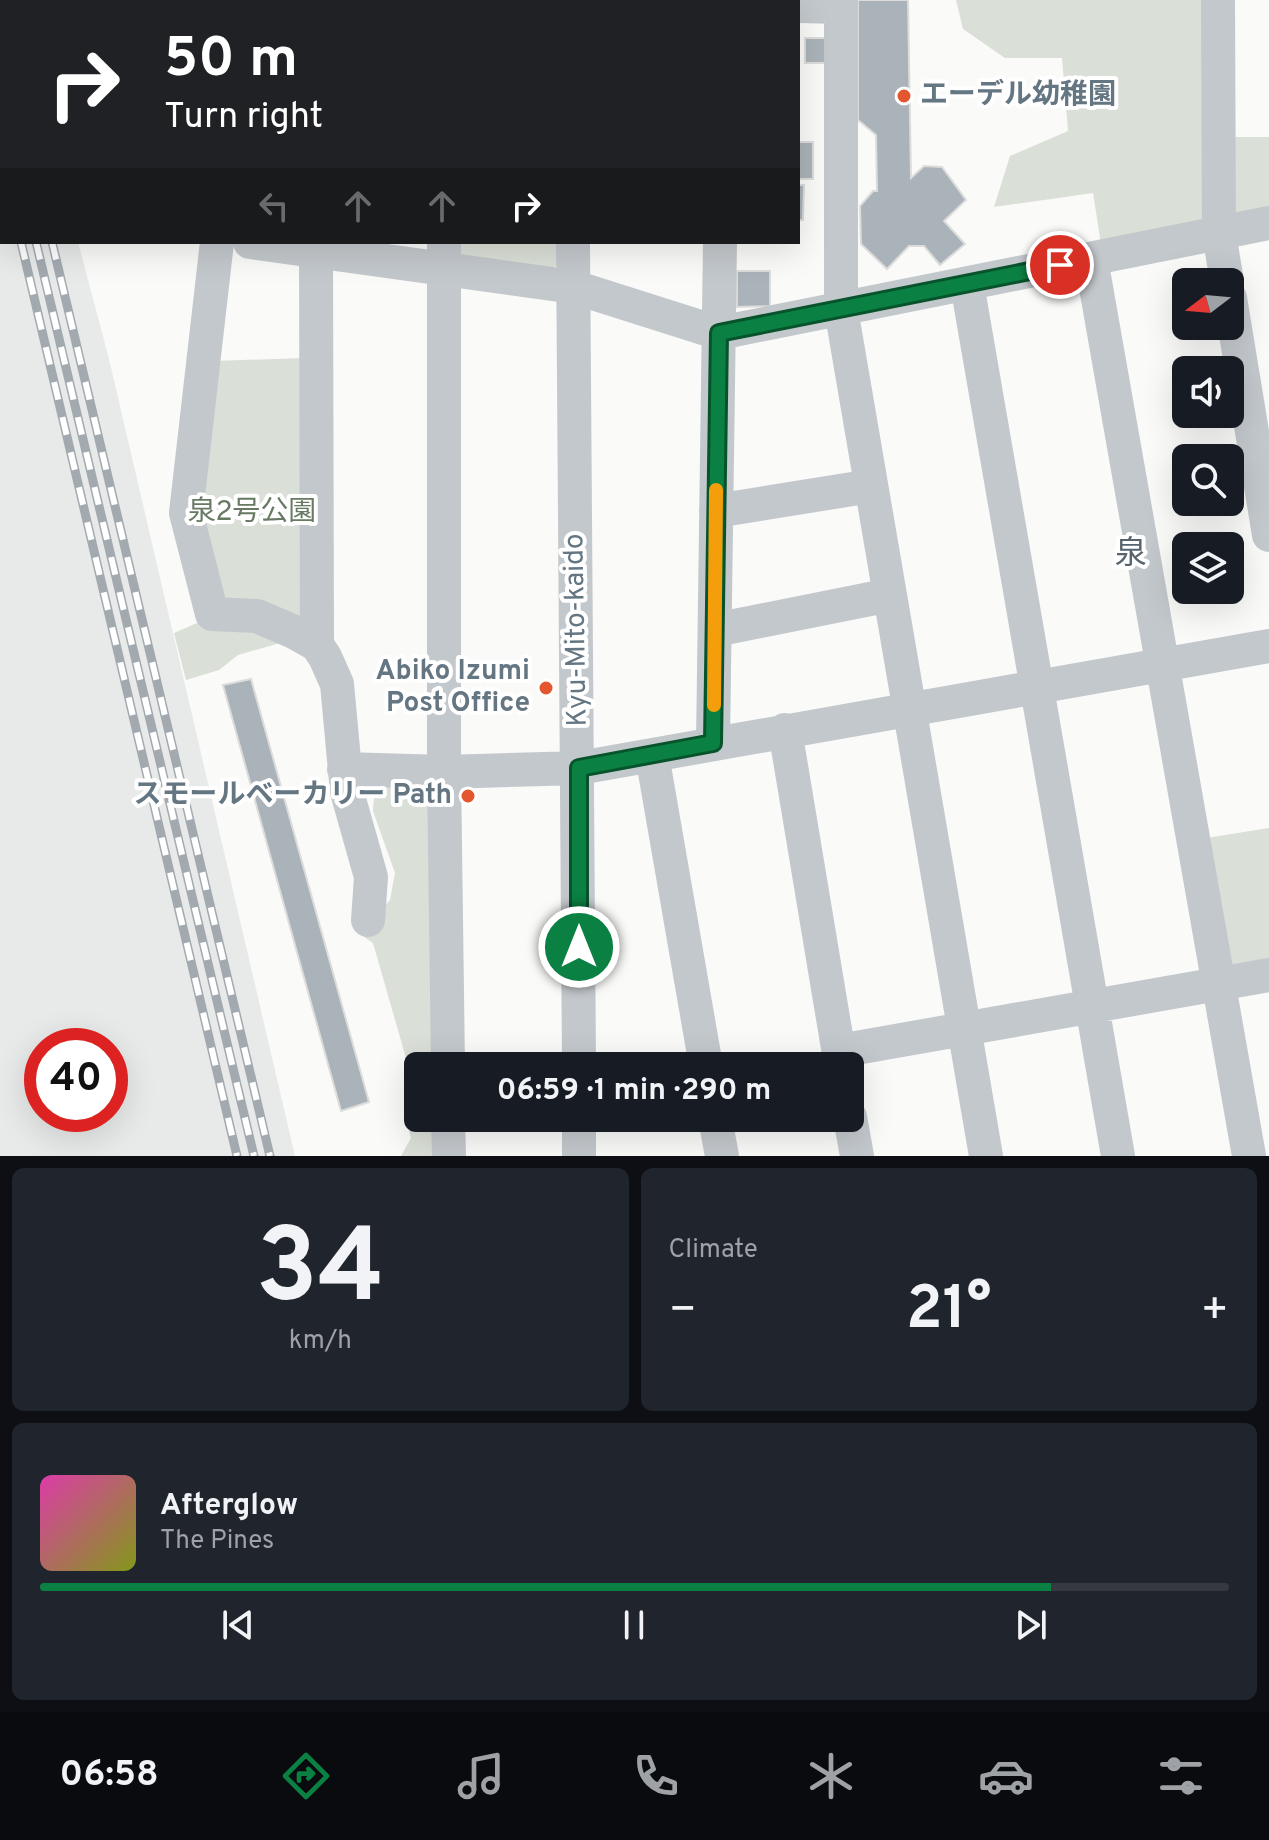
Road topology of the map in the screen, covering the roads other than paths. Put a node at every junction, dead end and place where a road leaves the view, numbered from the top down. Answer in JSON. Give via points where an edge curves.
{"nodes":[{"id":1,"x":1218,"y":0,"type":"edge"},
{"id":2,"x":841,"y":4,"type":"edge"},
{"id":3,"x":800,"y":6,"type":"edge"},
{"id":4,"x":1269,"y":223,"type":"edge"},
{"id":5,"x":1219,"y":233,"type":"junction"},
{"id":6,"x":217,"y":244,"type":"edge"},
{"id":7,"x":277,"y":244,"type":"edge"},
{"id":8,"x":573,"y":244,"type":"edge"},
{"id":9,"x":720,"y":244,"type":"edge"},
{"id":10,"x":332,"y":248,"type":"edge"},
{"id":11,"x":444,"y":255,"type":"edge"},
{"id":12,"x":1091,"y":259,"type":"junction"},
{"id":13,"x":1225,"y":268,"type":"edge"},
{"id":14,"x":967,"y":284,"type":"junction"},
{"id":15,"x":574,"y":287,"type":"junction"},
{"id":16,"x":841,"y":309,"type":"junction"},
{"id":17,"x":719,"y":333,"type":"junction"},
{"id":18,"x":1237,"y":340,"type":"edge"},
{"id":19,"x":871,"y":486,"type":"junction"},
{"id":20,"x":716,"y":511,"type":"junction"},
{"id":21,"x":1269,"y":535,"type":"edge"},
{"id":22,"x":890,"y":595,"type":"junction"},
{"id":23,"x":715,"y":630,"type":"junction"},
{"id":24,"x":317,"y":645,"type":"junction"},
{"id":25,"x":1269,"y":646,"type":"edge"},
{"id":26,"x":1163,"y":665,"type":"junction"},
{"id":27,"x":1036,"y":686,"type":"junction"},
{"id":28,"x":909,"y":708,"type":"junction"},
{"id":29,"x":785,"y":730,"type":"junction"},
{"id":30,"x":713,"y":743,"type":"junction"},
{"id":31,"x":652,"y":755,"type":"junction"},
{"id":32,"x":579,"y":768,"type":"junction"},
{"id":33,"x":344,"y":769,"type":"junction"},
{"id":34,"x":444,"y":772,"type":"junction"},
{"id":35,"x":368,"y":920,"type":"dead end"},
{"id":36,"x":1269,"y":975,"type":"edge"},
{"id":37,"x":1218,"y":984,"type":"junction"},
{"id":38,"x":1094,"y":1006,"type":"junction"},
{"id":39,"x":964,"y":1029,"type":"junction"},
{"id":40,"x":448,"y":1052,"type":"edge"},
{"id":41,"x":579,"y":1052,"type":"edge"},
{"id":42,"x":704,"y":1052,"type":"edge"},
{"id":43,"x":839,"y":1052,"type":"edge"},
{"id":44,"x":864,"y":1052,"type":"edge"},
{"id":45,"x":448,"y":1132,"type":"edge"},
{"id":46,"x":579,"y":1132,"type":"edge"},
{"id":47,"x":718,"y":1132,"type":"edge"},
{"id":48,"x":853,"y":1132,"type":"edge"},
{"id":49,"x":449,"y":1156,"type":"edge"},
{"id":50,"x":579,"y":1156,"type":"edge"},
{"id":51,"x":722,"y":1156,"type":"edge"},
{"id":52,"x":857,"y":1156,"type":"edge"},
{"id":53,"x":986,"y":1156,"type":"edge"},
{"id":54,"x":1118,"y":1156,"type":"edge"},
{"id":55,"x":1249,"y":1156,"type":"edge"}],
"edges":[{"from":1,"to":5,"type":"street"},
{"from":2,"to":3,"type":"street"},
{"from":2,"to":16,"type":"street"},
{"from":4,"to":5,"type":"street"},
{"from":5,"to":12,"type":"street"},
{"from":5,"to":13,"type":"street"},
{"from":6,"to":24,"type":"street","via":[[186,513],[212,614],[257,616]]},
{"from":7,"to":10,"type":"street"},
{"from":8,"to":15,"type":"street","name":"Kyu-Mito-kaido"},
{"from":9,"to":17,"type":"street"},
{"from":10,"to":11,"type":"street"},
{"from":10,"to":24,"type":"street"},
{"from":11,"to":15,"type":"street"},
{"from":11,"to":34,"type":"street"},
{"from":12,"to":14,"type":"street"},
{"from":12,"to":26,"type":"street"},
{"from":14,"to":16,"type":"street"},
{"from":14,"to":27,"type":"street"},
{"from":15,"to":17,"type":"street"},
{"from":15,"to":32,"type":"street","name":"Kyu-Mito-kaido"},
{"from":16,"to":17,"type":"street"},
{"from":16,"to":19,"type":"street"},
{"from":17,"to":20,"type":"street"},
{"from":18,"to":21,"type":"street"},
{"from":19,"to":20,"type":"street"},
{"from":19,"to":22,"type":"street"},
{"from":20,"to":23,"type":"street"},
{"from":22,"to":23,"type":"street"},
{"from":22,"to":28,"type":"street"},
{"from":23,"to":30,"type":"street"},
{"from":24,"to":33,"type":"street","via":[[337,684]]},
{"from":25,"to":26,"type":"street"},
{"from":26,"to":27,"type":"street"},
{"from":26,"to":37,"type":"street"},
{"from":27,"to":28,"type":"street"},
{"from":27,"to":38,"type":"street"},
{"from":28,"to":29,"type":"street"},
{"from":28,"to":39,"type":"street"},
{"from":29,"to":30,"type":"street"},
{"from":29,"to":43,"type":"street"},
{"from":30,"to":31,"type":"street"},
{"from":31,"to":32,"type":"street"},
{"from":31,"to":42,"type":"street"},
{"from":32,"to":34,"type":"street"},
{"from":32,"to":41,"type":"street","name":"Kyu-Mito-kaido"},
{"from":33,"to":34,"type":"street"},
{"from":33,"to":35,"type":"street","via":[[371,877]]},
{"from":34,"to":40,"type":"street"},
{"from":36,"to":37,"type":"street"},
{"from":37,"to":38,"type":"street"},
{"from":37,"to":55,"type":"street"},
{"from":38,"to":39,"type":"street"},
{"from":38,"to":54,"type":"street"},
{"from":39,"to":44,"type":"street"},
{"from":39,"to":53,"type":"street"},
{"from":45,"to":49,"type":"street"},
{"from":46,"to":50,"type":"street"},
{"from":47,"to":51,"type":"street"},
{"from":48,"to":52,"type":"street"}]}
